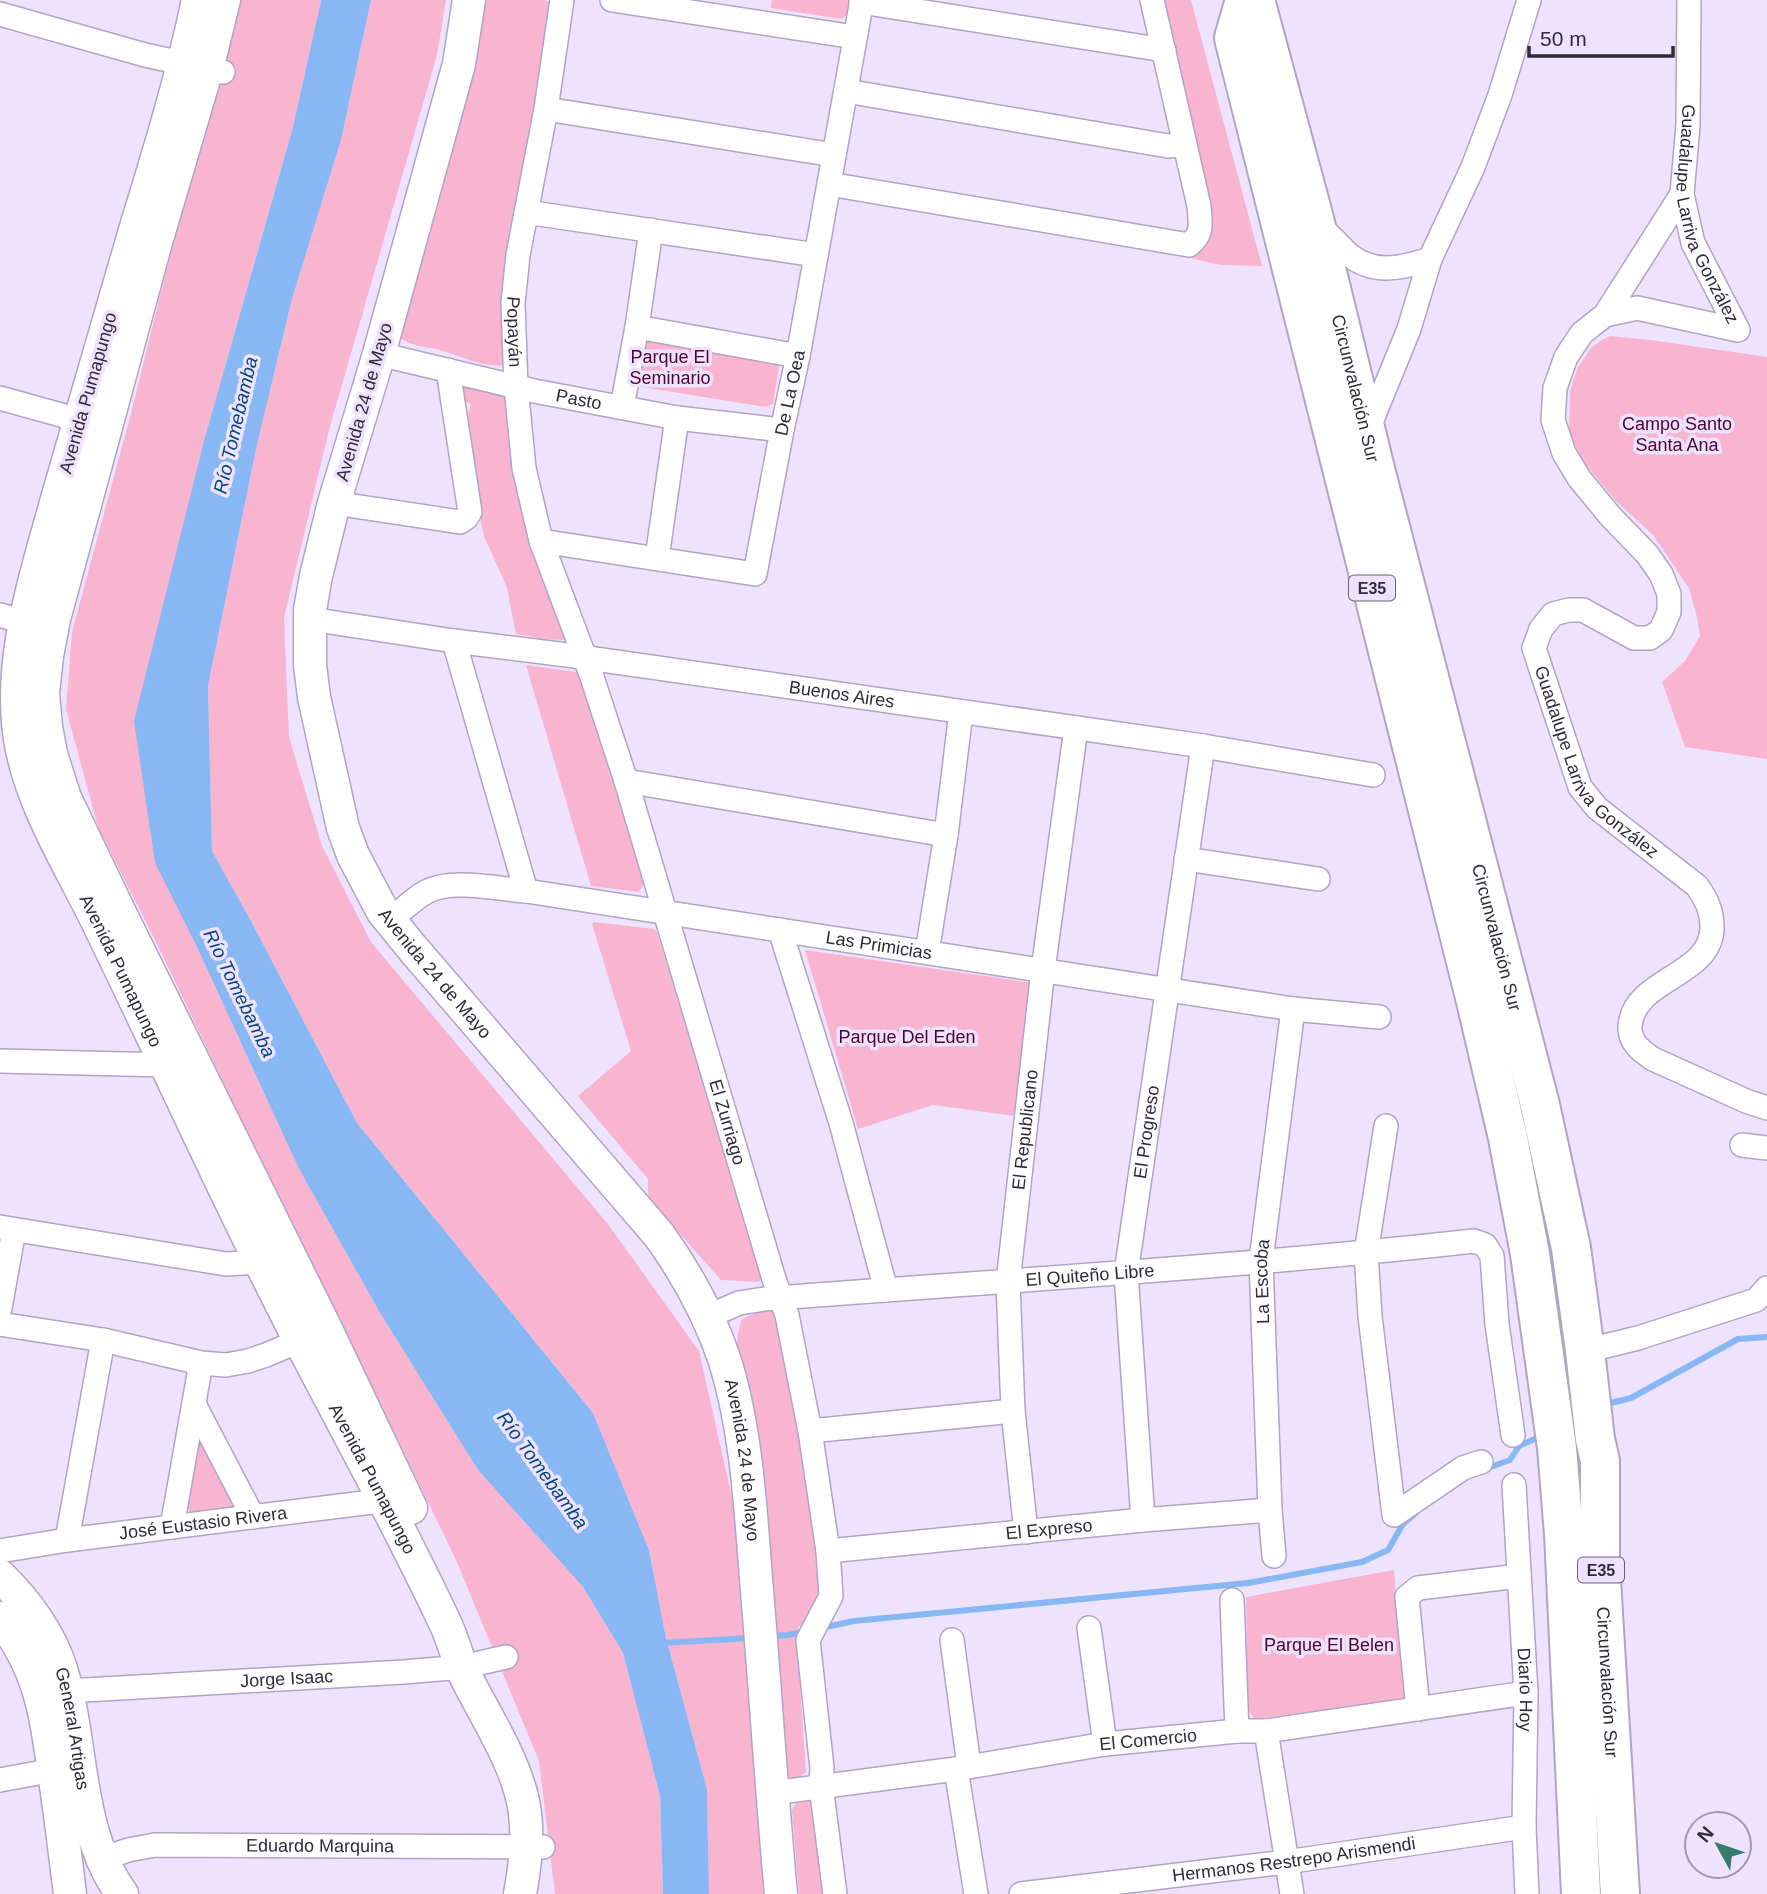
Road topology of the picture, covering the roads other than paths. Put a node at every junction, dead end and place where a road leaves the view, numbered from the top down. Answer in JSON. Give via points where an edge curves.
{"nodes":[{"id":1,"x":198,"y":0,"type":"edge"},
{"id":2,"x":224,"y":0,"type":"edge"},
{"id":3,"x":469,"y":0,"type":"edge"},
{"id":4,"x":562,"y":0,"type":"edge"},
{"id":5,"x":612,"y":0,"type":"edge"},
{"id":6,"x":1152,"y":0,"type":"edge"},
{"id":7,"x":1245,"y":0,"type":"edge"},
{"id":8,"x":1255,"y":0,"type":"edge"},
{"id":9,"x":1529,"y":0,"type":"edge"},
{"id":10,"x":1689,"y":0,"type":"edge"},
{"id":11,"x":861,"y":1,"type":"edge"},
{"id":12,"x":712,"y":8,"type":"edge"},
{"id":13,"x":0,"y":14,"type":"edge"},
{"id":14,"x":855,"y":37,"type":"junction"},
{"id":15,"x":1164,"y":50,"type":"junction"},
{"id":16,"x":205,"y":68,"type":"junction"},
{"id":17,"x":846,"y":91,"type":"junction"},
{"id":18,"x":546,"y":109,"type":"junction"},
{"id":19,"x":1184,"y":145,"type":"junction"},
{"id":20,"x":834,"y":155,"type":"junction"},
{"id":21,"x":829,"y":184,"type":"junction"},
{"id":22,"x":1682,"y":194,"type":"junction"},
{"id":23,"x":526,"y":212,"type":"junction"},
{"id":24,"x":1316,"y":226,"type":"junction"},
{"id":25,"x":651,"y":230,"type":"junction"},
{"id":26,"x":816,"y":255,"type":"junction"},
{"id":27,"x":1430,"y":259,"type":"junction"},
{"id":28,"x":1605,"y":314,"type":"junction"},
{"id":29,"x":636,"y":327,"type":"junction"},
{"id":30,"x":379,"y":354,"type":"junction"},
{"id":31,"x":798,"y":356,"type":"junction"},
{"id":32,"x":448,"y":370,"type":"junction"},
{"id":33,"x":516,"y":387,"type":"junction"},
{"id":34,"x":0,"y":398,"type":"edge"},
{"id":35,"x":622,"y":407,"type":"junction"},
{"id":36,"x":677,"y":418,"type":"junction"},
{"id":37,"x":79,"y":420,"type":"junction"},
{"id":38,"x":782,"y":430,"type":"junction"},
{"id":39,"x":1375,"y":469,"type":"junction"},
{"id":40,"x":334,"y":503,"type":"junction"},
{"id":41,"x":541,"y":541,"type":"junction"},
{"id":42,"x":657,"y":558,"type":"junction"},
{"id":43,"x":13,"y":619,"type":"edge"},
{"id":44,"x":310,"y":619,"type":"junction"},
{"id":45,"x":454,"y":641,"type":"junction"},
{"id":46,"x":585,"y":658,"type":"junction"},
{"id":47,"x":961,"y":712,"type":"junction"},
{"id":48,"x":1076,"y":728,"type":"junction"},
{"id":49,"x":10,"y":733,"type":"edge"},
{"id":50,"x":1203,"y":746,"type":"junction"},
{"id":51,"x":1373,"y":775,"type":"dead end"},
{"id":52,"x":626,"y":781,"type":"junction"},
{"id":53,"x":946,"y":835,"type":"junction"},
{"id":54,"x":1186,"y":859,"type":"junction"},
{"id":55,"x":1318,"y":879,"type":"dead end"},
{"id":56,"x":526,"y":891,"type":"junction"},
{"id":57,"x":665,"y":913,"type":"junction"},
{"id":58,"x":390,"y":920,"type":"junction"},
{"id":59,"x":780,"y":930,"type":"junction"},
{"id":60,"x":927,"y":952,"type":"junction"},
{"id":61,"x":1043,"y":970,"type":"junction"},
{"id":62,"x":1168,"y":989,"type":"junction"},
{"id":63,"x":1293,"y":1009,"type":"junction"},
{"id":64,"x":1379,"y":1017,"type":"dead end"},
{"id":65,"x":0,"y":1061,"type":"edge"},
{"id":66,"x":166,"y":1065,"type":"junction"},
{"id":67,"x":1767,"y":1108,"type":"edge"},
{"id":68,"x":1387,"y":1126,"type":"dead end"},
{"id":69,"x":1742,"y":1145,"type":"dead end"},
{"id":70,"x":1767,"y":1148,"type":"edge"},
{"id":71,"x":7,"y":1228,"type":"edge"},
{"id":72,"x":1483,"y":1248,"type":"junction"},
{"id":73,"x":281,"y":1252,"type":"junction"},
{"id":74,"x":1366,"y":1253,"type":"junction"},
{"id":75,"x":1530,"y":1254,"type":"junction"},
{"id":76,"x":1261,"y":1261,"type":"junction"},
{"id":77,"x":1126,"y":1273,"type":"junction"},
{"id":78,"x":1008,"y":1282,"type":"junction"},
{"id":79,"x":1767,"y":1288,"type":"edge"},
{"id":80,"x":886,"y":1290,"type":"junction"},
{"id":81,"x":781,"y":1298,"type":"junction"},
{"id":82,"x":0,"y":1308,"type":"edge"},
{"id":83,"x":707,"y":1317,"type":"junction"},
{"id":84,"x":0,"y":1324,"type":"edge"},
{"id":85,"x":103,"y":1340,"type":"junction"},
{"id":86,"x":299,"y":1341,"type":"junction"},
{"id":87,"x":1586,"y":1351,"type":"junction"},
{"id":88,"x":201,"y":1363,"type":"junction"},
{"id":89,"x":194,"y":1404,"type":"junction"},
{"id":90,"x":1013,"y":1411,"type":"junction"},
{"id":91,"x":810,"y":1431,"type":"junction"},
{"id":92,"x":1513,"y":1435,"type":"dead end"},
{"id":93,"x":1481,"y":1462,"type":"dead end"},
{"id":94,"x":1514,"y":1485,"type":"dead end"},
{"id":95,"x":395,"y":1499,"type":"junction"},
{"id":96,"x":1270,"y":1510,"type":"junction"},
{"id":97,"x":253,"y":1517,"type":"junction"},
{"id":98,"x":1143,"y":1520,"type":"junction"},
{"id":99,"x":173,"y":1527,"type":"junction"},
{"id":100,"x":1026,"y":1532,"type":"junction"},
{"id":101,"x":67,"y":1540,"type":"junction"},
{"id":102,"x":0,"y":1551,"type":"edge"},
{"id":103,"x":828,"y":1551,"type":"junction"},
{"id":104,"x":1275,"y":1556,"type":"dead end"},
{"id":105,"x":0,"y":1576,"type":"edge"},
{"id":106,"x":1519,"y":1576,"type":"junction"},
{"id":107,"x":1232,"y":1600,"type":"dead end"},
{"id":108,"x":0,"y":1618,"type":"edge"},
{"id":109,"x":1089,"y":1628,"type":"dead end"},
{"id":110,"x":953,"y":1640,"type":"dead end"},
{"id":111,"x":483,"y":1662,"type":"junction"},
{"id":112,"x":66,"y":1691,"type":"junction"},
{"id":113,"x":1526,"y":1693,"type":"junction"},
{"id":114,"x":1418,"y":1709,"type":"junction"},
{"id":115,"x":1237,"y":1731,"type":"junction"},
{"id":116,"x":1266,"y":1731,"type":"junction"},
{"id":117,"x":1105,"y":1744,"type":"junction"},
{"id":118,"x":962,"y":1768,"type":"junction"},
{"id":119,"x":54,"y":1770,"type":"junction"},
{"id":120,"x":0,"y":1780,"type":"edge"},
{"id":121,"x":821,"y":1786,"type":"junction"},
{"id":122,"x":772,"y":1793,"type":"junction"},
{"id":123,"x":1524,"y":1827,"type":"junction"},
{"id":124,"x":534,"y":1847,"type":"junction"},
{"id":125,"x":102,"y":1859,"type":"junction"},
{"id":126,"x":1286,"y":1862,"type":"junction"},
{"id":127,"x":70,"y":1894,"type":"edge"},
{"id":128,"x":122,"y":1894,"type":"edge"},
{"id":129,"x":520,"y":1894,"type":"edge"},
{"id":130,"x":538,"y":1894,"type":"edge"},
{"id":131,"x":781,"y":1894,"type":"edge"},
{"id":132,"x":835,"y":1894,"type":"edge"},
{"id":133,"x":976,"y":1894,"type":"edge"},
{"id":134,"x":1021,"y":1894,"type":"edge"},
{"id":135,"x":1292,"y":1894,"type":"edge"},
{"id":136,"x":1527,"y":1894,"type":"edge"},
{"id":137,"x":1581,"y":1894,"type":"edge"},
{"id":138,"x":1620,"y":1894,"type":"edge"}],
"edges":[{"from":1,"to":16,"type":"main road","name":"Avenida Pumapungo"},
{"from":2,"to":16,"type":"main road","name":"Avenida Pumapungo"},
{"from":3,"to":30,"type":"main road","name":"Avenida 24 de Mayo","via":[[459,64]]},
{"from":4,"to":18,"type":"street","name":"Popayán"},
{"from":5,"to":12,"type":"street"},
{"from":6,"to":15,"type":"street"},
{"from":7,"to":75,"type":"highway","name":"Circunvalación Sur","number":"E35","via":[[1234,38],[1469,975]]},
{"from":8,"to":24,"type":"highway","name":"Circunvalación Sur","number":"E35"},
{"from":9,"to":27,"type":"street","via":[[1473,167]]},
{"from":10,"to":22,"type":"street","name":"Guadalupe Larriva González","via":[[1688,125]]},
{"from":11,"to":14,"type":"street","name":"De La Oea"},
{"from":11,"to":15,"type":"street"},
{"from":12,"to":14,"type":"street"},
{"from":13,"to":16,"type":"street"},
{"from":14,"to":17,"type":"street","name":"De La Oea"},
{"from":15,"to":19,"type":"street"},
{"from":16,"to":37,"type":"main road","name":"Avenida Pumapungo"},
{"from":16,"to":73,"type":"main road","name":"Avenida Pumapungo","via":[[66,572],[43,693],[51,754],[65,798]]},
{"from":17,"to":19,"type":"street","via":[[1168,146]]},
{"from":17,"to":20,"type":"street","name":"De La Oea"},
{"from":18,"to":20,"type":"street"},
{"from":18,"to":23,"type":"street","name":"Popayán"},
{"from":19,"to":21,"type":"street","via":[[1201,229],[1189,245]]},
{"from":20,"to":21,"type":"street","name":"De La Oea"},
{"from":21,"to":26,"type":"street","name":"De La Oea"},
{"from":22,"to":28,"type":"street"},
{"from":22,"to":28,"type":"street","name":"Guadalupe Larriva González","via":[[1693,243],[1738,330],[1637,309]]},
{"from":23,"to":25,"type":"street"},
{"from":23,"to":33,"type":"street","name":"Popayán","via":[[513,303]]},
{"from":24,"to":27,"type":"street","via":[[1360,263],[1392,268]]},
{"from":24,"to":39,"type":"highway","name":"Circunvalación Sur","number":"E35"},
{"from":25,"to":26,"type":"street"},
{"from":25,"to":29,"type":"street"},
{"from":26,"to":31,"type":"street","name":"De La Oea"},
{"from":27,"to":39,"type":"street","via":[[1409,329],[1367,431]]},
{"from":28,"to":67,"type":"street","name":"Guadalupe Larriva González","via":[[1581,333],[1566,357],[1555,388],[1553,420],[1579,478],[1661,574],[1669,594],[1669,612],[1661,630],[1650,638],[1634,638],[1583,610],[1553,614],[1534,648],[1580,787],[1597,808],[1697,887],[1710,912],[1712,931],[1704,951],[1639,1003],[1631,1038],[1653,1059]]},
{"from":29,"to":31,"type":"street"},
{"from":29,"to":35,"type":"street"},
{"from":30,"to":32,"type":"street","name":"Pasto"},
{"from":30,"to":40,"type":"main road","name":"Avenida 24 de Mayo"},
{"from":31,"to":38,"type":"street","name":"De La Oea"},
{"from":32,"to":33,"type":"street","name":"Pasto"},
{"from":32,"to":40,"type":"street","via":[[470,512],[466,518],[460,522]]},
{"from":33,"to":35,"type":"street","name":"Pasto"},
{"from":33,"to":41,"type":"street","name":"Popayán","via":[[524,468]]},
{"from":34,"to":37,"type":"street"},
{"from":35,"to":36,"type":"street","name":"Pasto"},
{"from":36,"to":38,"type":"street","name":"Pasto"},
{"from":36,"to":42,"type":"street"},
{"from":37,"to":43,"type":"main road","name":"Avenida Pumapungo"},
{"from":38,"to":42,"type":"street","name":"De La Oea","via":[[755,574]]},
{"from":39,"to":87,"type":"highway","name":"Circunvalación Sur","number":"E35","via":[[1540,1105],[1571,1248]]},
{"from":40,"to":44,"type":"main road","name":"Avenida 24 de Mayo"},
{"from":41,"to":42,"type":"street","name":"De La Oea"},
{"from":41,"to":46,"type":"street","name":"Popayán"},
{"from":43,"to":49,"type":"main road","name":"Avenida Pumapungo","via":[[18,686]]},
{"from":44,"to":45,"type":"street","name":"Buenos Aires"},
{"from":44,"to":58,"type":"main road","name":"Avenida 24 de Mayo","via":[[314,697],[343,828],[365,881]]},
{"from":45,"to":46,"type":"street","name":"Buenos Aires"},
{"from":45,"to":56,"type":"street"},
{"from":46,"to":47,"type":"street","name":"Buenos Aires"},
{"from":46,"to":52,"type":"street","name":"El Zurriago"},
{"from":47,"to":48,"type":"street","name":"Buenos Aires"},
{"from":47,"to":53,"type":"street"},
{"from":48,"to":50,"type":"street","name":"Buenos Aires"},
{"from":48,"to":61,"type":"street","name":"El Republicano"},
{"from":49,"to":66,"type":"main road","name":"Avenida Pumapungo","via":[[35,795]]},
{"from":50,"to":51,"type":"street","name":"Buenos Aires"},
{"from":50,"to":54,"type":"street","name":"El Progreso"},
{"from":52,"to":53,"type":"street"},
{"from":52,"to":57,"type":"street","name":"El Zurriago"},
{"from":53,"to":60,"type":"street"},
{"from":54,"to":55,"type":"street"},
{"from":54,"to":62,"type":"street","name":"El Progreso"},
{"from":56,"to":57,"type":"street","name":"Las Primicias"},
{"from":56,"to":58,"type":"street","name":"Las Primicias","via":[[441,886],[425,892]]},
{"from":57,"to":59,"type":"street","name":"Las Primicias"},
{"from":57,"to":81,"type":"street","name":"El Zurriago"},
{"from":58,"to":83,"type":"main road","name":"Avenida 24 de Mayo","via":[[659,1235],[690,1281]]},
{"from":59,"to":60,"type":"street","name":"Las Primicias"},
{"from":59,"to":80,"type":"street","via":[[841,1123]]},
{"from":60,"to":61,"type":"street","name":"Las Primicias"},
{"from":61,"to":62,"type":"street","name":"Las Primicias"},
{"from":61,"to":78,"type":"street","name":"El Republicano"},
{"from":62,"to":63,"type":"street","name":"Las Primicias"},
{"from":62,"to":77,"type":"street","name":"El Progreso"},
{"from":63,"to":64,"type":"street","name":"Las Primicias"},
{"from":63,"to":76,"type":"street","name":"La Escoba"},
{"from":65,"to":66,"type":"street"},
{"from":66,"to":73,"type":"main road","name":"Avenida Pumapungo"},
{"from":68,"to":74,"type":"street"},
{"from":69,"to":70,"type":"street"},
{"from":71,"to":73,"type":"street","via":[[226,1264]]},
{"from":71,"to":82,"type":"street"},
{"from":72,"to":74,"type":"street","name":"El Quiteño Libre"},
{"from":72,"to":75,"type":"street","name":"El Quiteño Libre"},
{"from":72,"to":92,"type":"street"},
{"from":73,"to":86,"type":"main road","name":"Avenida Pumapungo"},
{"from":73,"to":95,"type":"main road","name":"Avenida Pumapungo","via":[[327,1331]]},
{"from":74,"to":76,"type":"street","name":"El Quiteño Libre"},
{"from":74,"to":93,"type":"street","via":[[1394,1514],[1463,1468]]},
{"from":75,"to":137,"type":"highway","name":"Circunvalación Sur","number":"E35","via":[[1564,1534]]},
{"from":76,"to":77,"type":"street","name":"El Quiteño Libre"},
{"from":76,"to":96,"type":"street","name":"La Escoba"},
{"from":77,"to":78,"type":"street","name":"El Quiteño Libre"},
{"from":77,"to":98,"type":"street","name":"El Progreso"},
{"from":78,"to":80,"type":"street","name":"El Quiteño Libre"},
{"from":78,"to":90,"type":"street","name":"El Republicano"},
{"from":79,"to":87,"type":"street","via":[[1756,1300]]},
{"from":80,"to":81,"type":"street","name":"El Quiteño Libre"},
{"from":81,"to":83,"type":"street","name":"El Quiteño Libre","via":[[739,1303]]},
{"from":81,"to":91,"type":"street","name":"El Zurriago"},
{"from":83,"to":122,"type":"main road","name":"Avenida 24 de Mayo","via":[[736,1404],[747,1483]]},
{"from":84,"to":85,"type":"street"},
{"from":85,"to":88,"type":"street"},
{"from":85,"to":101,"type":"street"},
{"from":86,"to":88,"type":"street","via":[[248,1361]]},
{"from":86,"to":95,"type":"main road","name":"Avenida Pumapungo"},
{"from":87,"to":138,"type":"highway","name":"Circunvalación Sur","number":"E35","via":[[1600,1461],[1600,1563]]},
{"from":88,"to":89,"type":"street"},
{"from":89,"to":97,"type":"street"},
{"from":89,"to":99,"type":"street"},
{"from":90,"to":91,"type":"street"},
{"from":90,"to":100,"type":"street","name":"El Republicano"},
{"from":91,"to":103,"type":"street","name":"El Zurriago"},
{"from":94,"to":106,"type":"street","name":"Diario Hoy"},
{"from":95,"to":97,"type":"street","name":"José Eustasio Rivera"},
{"from":95,"to":111,"type":"main road","name":"Avenida Pumapungo","via":[[448,1629]]},
{"from":96,"to":98,"type":"street","name":"El Expreso"},
{"from":96,"to":104,"type":"street","name":"La Escoba"},
{"from":97,"to":99,"type":"street","name":"José Eustasio Rivera"},
{"from":98,"to":100,"type":"street","name":"El Expreso"},
{"from":99,"to":101,"type":"street","name":"José Eustasio Rivera"},
{"from":100,"to":103,"type":"street","name":"El Expreso"},
{"from":101,"to":102,"type":"street","name":"José Eustasio Rivera"},
{"from":103,"to":121,"type":"street","name":"El Zurriago","via":[[831,1596],[808,1640]]},
{"from":105,"to":112,"type":"main road","name":"General Artigas","via":[[33,1613],[60,1667]]},
{"from":106,"to":113,"type":"street","name":"Diario Hoy"},
{"from":106,"to":114,"type":"street","via":[[1418,1588],[1406,1597]]},
{"from":107,"to":115,"type":"street"},
{"from":108,"to":119,"type":"main road","name":"General Artigas","via":[[31,1665]]},
{"from":109,"to":117,"type":"street"},
{"from":110,"to":118,"type":"street"},
{"from":111,"to":112,"type":"street","name":"Jorge Isaac"},
{"from":111,"to":124,"type":"main road","name":"Avenida Pumapungo"},
{"from":112,"to":125,"type":"main road","name":"General Artigas","via":[[88,1814]]},
{"from":113,"to":114,"type":"street","name":"El Comercio"},
{"from":113,"to":123,"type":"street","name":"Diario Hoy"},
{"from":114,"to":116,"type":"street","name":"El Comercio"},
{"from":115,"to":116,"type":"street","name":"El Comercio"},
{"from":115,"to":117,"type":"street","name":"El Comercio"},
{"from":116,"to":126,"type":"street"},
{"from":117,"to":118,"type":"street","name":"El Comercio"},
{"from":118,"to":121,"type":"street","name":"El Comercio"},
{"from":118,"to":133,"type":"street"},
{"from":119,"to":120,"type":"street"},
{"from":119,"to":127,"type":"main road","name":"General Artigas"},
{"from":121,"to":122,"type":"street","name":"El Comercio"},
{"from":121,"to":132,"type":"street"},
{"from":122,"to":131,"type":"main road","name":"Avenida 24 de Mayo"},
{"from":123,"to":126,"type":"street","name":"Hermanos Restrepo Arismendi"},
{"from":123,"to":136,"type":"street","name":"Diario Hoy"},
{"from":124,"to":125,"type":"street","name":"Eduardo Marquina","via":[[155,1845]]},
{"from":124,"to":129,"type":"main road","name":"Avenida Pumapungo"},
{"from":124,"to":130,"type":"main road","name":"Avenida Pumapungo"},
{"from":125,"to":128,"type":"main road","name":"General Artigas"},
{"from":126,"to":134,"type":"street","name":"Hermanos Restrepo Arismendi"},
{"from":126,"to":135,"type":"street"}]}
